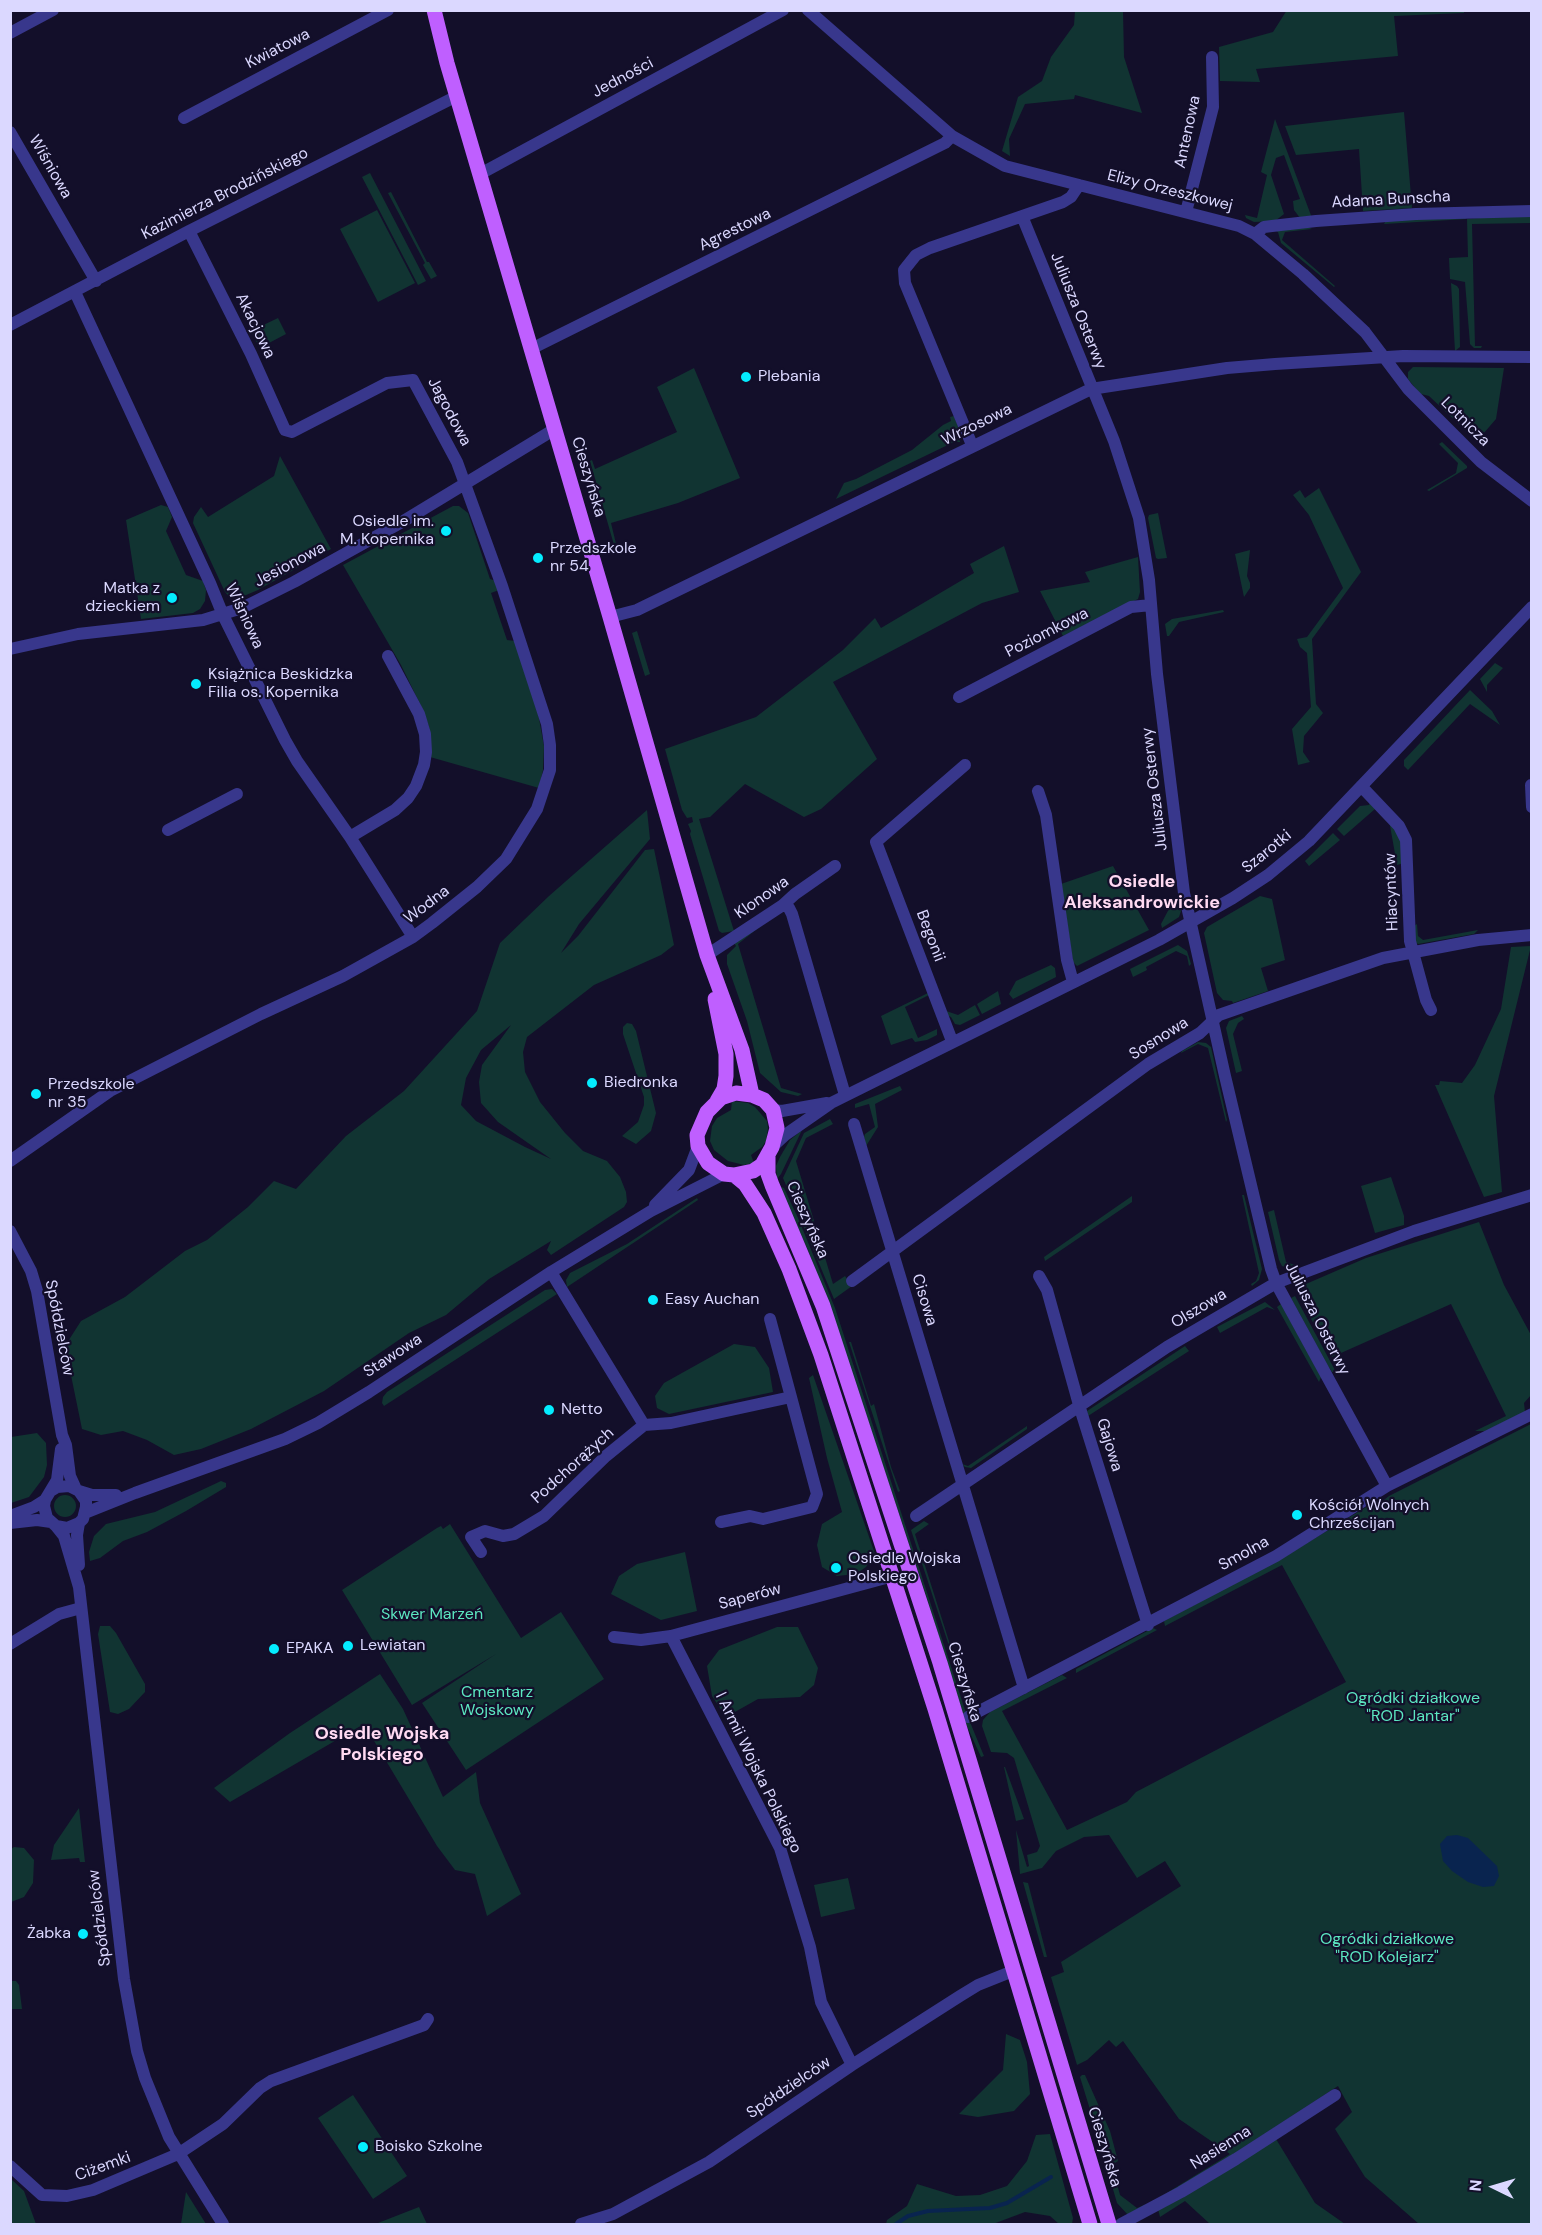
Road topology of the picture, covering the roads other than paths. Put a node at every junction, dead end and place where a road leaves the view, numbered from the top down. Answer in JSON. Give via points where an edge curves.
{"nodes":[{"id":1,"x":53,"y":10,"type":"edge"},
{"id":2,"x":388,"y":10,"type":"edge"},
{"id":3,"x":434,"y":10,"type":"edge"},
{"id":4,"x":783,"y":10,"type":"edge"},
{"id":5,"x":808,"y":10,"type":"edge"},
{"id":6,"x":10,"y":33,"type":"edge"},
{"id":7,"x":1212,"y":57,"type":"dead end"},
{"id":8,"x":457,"y":96,"type":"junction"},
{"id":9,"x":184,"y":118,"type":"dead end"},
{"id":10,"x":10,"y":132,"type":"edge"},
{"id":11,"x":951,"y":136,"type":"junction"},
{"id":12,"x":480,"y":174,"type":"junction"},
{"id":13,"x":1079,"y":185,"type":"junction"},
{"id":14,"x":1186,"y":212,"type":"junction"},
{"id":15,"x":1532,"y":212,"type":"edge"},
{"id":16,"x":1022,"y":216,"type":"junction"},
{"id":17,"x":189,"y":231,"type":"junction"},
{"id":18,"x":1255,"y":234,"type":"junction"},
{"id":19,"x":96,"y":281,"type":"junction"},
{"id":20,"x":75,"y":292,"type":"junction"},
{"id":21,"x":10,"y":325,"type":"edge"},
{"id":22,"x":531,"y":349,"type":"junction"},
{"id":23,"x":1385,"y":357,"type":"junction"},
{"id":24,"x":1532,"y":357,"type":"edge"},
{"id":25,"x":1091,"y":389,"type":"junction"},
{"id":26,"x":555,"y":429,"type":"junction"},
{"id":27,"x":292,"y":432,"type":"joint"},
{"id":28,"x":972,"y":446,"type":"junction"},
{"id":29,"x":465,"y":483,"type":"junction"},
{"id":30,"x":1532,"y":501,"type":"edge"},
{"id":31,"x":1151,"y":605,"type":"junction"},
{"id":32,"x":1532,"y":607,"type":"edge"},
{"id":33,"x":223,"y":615,"type":"junction"},
{"id":34,"x":610,"y":617,"type":"junction"},
{"id":35,"x":10,"y":649,"type":"edge"},
{"id":36,"x":388,"y":656,"type":"dead end"},
{"id":37,"x":959,"y":697,"type":"dead end"},
{"id":38,"x":965,"y":765,"type":"dead end"},
{"id":39,"x":1531,"y":785,"type":"edge"},
{"id":40,"x":1362,"y":786,"type":"junction"},
{"id":41,"x":1038,"y":791,"type":"dead end"},
{"id":42,"x":237,"y":794,"type":"dead end"},
{"id":43,"x":1532,"y":807,"type":"edge"},
{"id":44,"x":168,"y":830,"type":"dead end"},
{"id":45,"x":350,"y":837,"type":"junction"},
{"id":46,"x":836,"y":866,"type":"dead end"},
{"id":47,"x":783,"y":905,"type":"junction"},
{"id":48,"x":1191,"y":923,"type":"junction"},
{"id":49,"x":1532,"y":935,"type":"edge"},
{"id":50,"x":413,"y":937,"type":"junction"},
{"id":51,"x":1412,"y":951,"type":"junction"},
{"id":52,"x":707,"y":955,"type":"junction"},
{"id":53,"x":1072,"y":982,"type":"junction"},
{"id":54,"x":1431,"y":1010,"type":"dead end"},
{"id":55,"x":1213,"y":1019,"type":"junction"},
{"id":56,"x":952,"y":1041,"type":"junction"},
{"id":57,"x":752,"y":1095,"type":"junction"},
{"id":58,"x":845,"y":1095,"type":"junction"},
{"id":59,"x":717,"y":1101,"type":"junction"},
{"id":60,"x":831,"y":1103,"type":"junction"},
{"id":61,"x":773,"y":1110,"type":"junction"},
{"id":62,"x":854,"y":1124,"type":"dead end"},
{"id":63,"x":698,"y":1146,"type":"junction"},
{"id":64,"x":770,"y":1152,"type":"junction"},
{"id":65,"x":10,"y":1161,"type":"edge"},
{"id":66,"x":729,"y":1174,"type":"junction"},
{"id":67,"x":1532,"y":1195,"type":"edge"},
{"id":68,"x":651,"y":1211,"type":"junction"},
{"id":69,"x":10,"y":1231,"type":"edge"},
{"id":70,"x":892,"y":1252,"type":"junction"},
{"id":71,"x":551,"y":1272,"type":"junction"},
{"id":72,"x":1039,"y":1276,"type":"dead end"},
{"id":73,"x":852,"y":1281,"type":"dead end"},
{"id":74,"x":1276,"y":1283,"type":"junction"},
{"id":75,"x":770,"y":1319,"type":"dead end"},
{"id":76,"x":791,"y":1397,"type":"junction"},
{"id":77,"x":1079,"y":1405,"type":"junction"},
{"id":78,"x":1532,"y":1414,"type":"edge"},
{"id":79,"x":644,"y":1425,"type":"junction"},
{"id":80,"x":62,"y":1436,"type":"junction"},
{"id":81,"x":963,"y":1486,"type":"junction"},
{"id":82,"x":1387,"y":1486,"type":"junction"},
{"id":83,"x":77,"y":1489,"type":"junction"},
{"id":84,"x":135,"y":1493,"type":"junction"},
{"id":85,"x":48,"y":1495,"type":"junction"},
{"id":86,"x":10,"y":1516,"type":"edge"},
{"id":87,"x":916,"y":1516,"type":"dead end"},
{"id":88,"x":82,"y":1518,"type":"junction"},
{"id":89,"x":10,"y":1522,"type":"edge"},
{"id":90,"x":721,"y":1522,"type":"dead end"},
{"id":91,"x":53,"y":1524,"type":"junction"},
{"id":92,"x":481,"y":1552,"type":"dead end"},
{"id":93,"x":893,"y":1576,"type":"junction"},
{"id":94,"x":79,"y":1587,"type":"junction"},
{"id":95,"x":81,"y":1608,"type":"junction"},
{"id":96,"x":1148,"y":1625,"type":"junction"},
{"id":97,"x":671,"y":1636,"type":"junction"},
{"id":98,"x":614,"y":1637,"type":"dead end"},
{"id":99,"x":10,"y":1644,"type":"edge"},
{"id":100,"x":1024,"y":1688,"type":"junction"},
{"id":101,"x":968,"y":1717,"type":"dead end"},
{"id":102,"x":1013,"y":1971,"type":"junction"},
{"id":103,"x":428,"y":2019,"type":"dead end"},
{"id":104,"x":852,"y":2065,"type":"junction"},
{"id":105,"x":1335,"y":2095,"type":"dead end"},
{"id":106,"x":178,"y":2154,"type":"junction"},
{"id":107,"x":10,"y":2166,"type":"edge"},
{"id":108,"x":223,"y":2224,"type":"edge"},
{"id":109,"x":581,"y":2224,"type":"edge"},
{"id":110,"x":1090,"y":2224,"type":"edge"},
{"id":111,"x":1109,"y":2224,"type":"edge"},
{"id":112,"x":1121,"y":2224,"type":"edge"}],
"edges":[{"from":1,"to":6,"type":"street"},
{"from":2,"to":9,"type":"street","name":"Kwiatowa"},
{"from":3,"to":8,"type":"main road","name":"Cieszyńska"},
{"from":4,"to":12,"type":"street","name":"Jedności"},
{"from":5,"to":11,"type":"street","name":"Elizy Orzeszkowej"},
{"from":7,"to":14,"type":"street","name":"Antenowa","via":[[1213,107]]},
{"from":8,"to":12,"type":"main road","name":"Cieszyńska"},
{"from":8,"to":17,"type":"street","name":"Kazimierza Brodzińskiego"},
{"from":10,"to":19,"type":"street","name":"Wiśniowa"},
{"from":11,"to":13,"type":"street","name":"Elizy Orzeszkowej","via":[[1005,166]]},
{"from":11,"to":22,"type":"street","name":"Agrestowa","via":[[945,143]]},
{"from":12,"to":22,"type":"main road","name":"Cieszyńska"},
{"from":13,"to":14,"type":"street","name":"Elizy Orzeszkowej"},
{"from":13,"to":16,"type":"street","via":[[1063,202]]},
{"from":14,"to":18,"type":"street","name":"Elizy Orzeszkowej"},
{"from":15,"to":18,"type":"street","name":"Adama Bunscha","via":[[1316,221],[1264,227]]},
{"from":16,"to":25,"type":"street","name":"Juliusza Osterwy"},
{"from":16,"to":28,"type":"street","via":[[930,248],[916,255],[904,270],[905,283]]},
{"from":17,"to":19,"type":"street","name":"Kazimierza Brodzińskiego"},
{"from":17,"to":27,"type":"street","name":"Akacjowa","via":[[285,430]]},
{"from":18,"to":23,"type":"street","name":"Elizy Orzeszkowej","via":[[1343,311]]},
{"from":19,"to":20,"type":"street","name":"Kazimierza Brodzińskiego"},
{"from":20,"to":21,"type":"street","name":"Kazimierza Brodzińskiego"},
{"from":20,"to":33,"type":"street","name":"Wiśniowa"},
{"from":22,"to":26,"type":"main road","name":"Cieszyńska"},
{"from":23,"to":24,"type":"street"},
{"from":23,"to":25,"type":"street","name":"Wrzosowa","via":[[1227,368]]},
{"from":23,"to":30,"type":"street","name":"Lotnicza","via":[[1408,389],[1473,454]]},
{"from":25,"to":28,"type":"street","name":"Wrzosowa"},
{"from":25,"to":31,"type":"street","name":"Juliusza Osterwy","via":[[1114,441],[1139,518]]},
{"from":26,"to":29,"type":"street","name":"Jesionowa"},
{"from":26,"to":34,"type":"main road","name":"Cieszyńska"},
{"from":27,"to":29,"type":"street","name":"Jagodowa","via":[[387,383],[413,380]]},
{"from":28,"to":34,"type":"street","name":"Wrzosowa","via":[[637,610]]},
{"from":29,"to":33,"type":"street","name":"Jesionowa","via":[[341,556]]},
{"from":29,"to":50,"type":"street","name":"Wodna","via":[[542,704],[550,745],[550,770],[537,810],[506,859]]},
{"from":31,"to":37,"type":"street","name":"Poziomkowa","via":[[1131,608]]},
{"from":31,"to":48,"type":"street","name":"Juliusza Osterwy","via":[[1184,893]]},
{"from":32,"to":40,"type":"street","name":"Szarotki"},
{"from":33,"to":35,"type":"street","name":"Jesionowa","via":[[70,635]]},
{"from":33,"to":45,"type":"street","name":"Wiśniowa","via":[[297,761]]},
{"from":34,"to":52,"type":"main road","name":"Cieszyńska"},
{"from":36,"to":45,"type":"street","via":[[419,714],[425,734],[424,765],[408,798]]},
{"from":38,"to":56,"type":"street","name":"Begonii","via":[[876,842]]},
{"from":39,"to":43,"type":"street"},
{"from":40,"to":48,"type":"street","name":"Szarotki","via":[[1284,864]]},
{"from":40,"to":51,"type":"street","name":"Hiacyntów","via":[[1399,826],[1406,840]]},
{"from":41,"to":53,"type":"street","via":[[1046,815]]},
{"from":42,"to":44,"type":"street"},
{"from":45,"to":50,"type":"street","name":"Wiśniowa"},
{"from":46,"to":47,"type":"street","name":"Klonowa"},
{"from":47,"to":52,"type":"street","name":"Klonowa"},
{"from":47,"to":58,"type":"street","via":[[792,914]]},
{"from":48,"to":53,"type":"street","name":"Szarotki"},
{"from":48,"to":55,"type":"street","name":"Juliusza Osterwy"},
{"from":49,"to":51,"type":"street","name":"Sosnowa"},
{"from":50,"to":65,"type":"street","name":"Wodna","via":[[343,976],[110,1091]]},
{"from":51,"to":54,"type":"street","name":"Hiacyntów"},
{"from":51,"to":55,"type":"street","name":"Sosnowa","via":[[1357,966]]},
{"from":52,"to":57,"type":"main road","name":"Cieszyńska","via":[[742,1050]]},
{"from":52,"to":59,"type":"main road","name":"Cieszyńska","via":[[726,1054],[724,1089]]},
{"from":53,"to":56,"type":"street","name":"Szarotki"},
{"from":55,"to":70,"type":"street","name":"Sosnowa","via":[[1200,1033],[1148,1064]]},
{"from":55,"to":74,"type":"street","name":"Juliusza Osterwy"},
{"from":56,"to":58,"type":"street","name":"Szarotki"},
{"from":57,"to":59,"type":"main road","via":[[736,1093]]},
{"from":57,"to":61,"type":"main road","via":[[765,1100]]},
{"from":58,"to":60,"type":"street","name":"Szarotki"},
{"from":59,"to":63,"type":"main road","via":[[700,1123]]},
{"from":60,"to":61,"type":"street","name":"Szarotki"},
{"from":60,"to":64,"type":"street","name":"Szarotki","via":[[785,1135]]},
{"from":61,"to":64,"type":"main road","via":[[777,1128]]},
{"from":62,"to":70,"type":"street","name":"Cisowa"},
{"from":63,"to":66,"type":"main road","via":[[708,1163]]},
{"from":63,"to":68,"type":"street","name":"Stawowa","via":[[688,1170]]},
{"from":64,"to":66,"type":"main road","via":[[753,1171]]},
{"from":64,"to":111,"type":"main road","name":"Cieszyńska","via":[[768,1174],[824,1306],[940,1663]]},
{"from":66,"to":68,"type":"street","name":"Stawowa"},
{"from":66,"to":93,"type":"main road","via":[[753,1194],[776,1237],[821,1355]]},
{"from":67,"to":74,"type":"street","name":"Olszowa","via":[[1414,1231]]},
{"from":68,"to":71,"type":"street","name":"Stawowa"},
{"from":69,"to":80,"type":"street","name":"Spółdzielców","via":[[37,1291]]},
{"from":70,"to":73,"type":"street","name":"Sosnowa"},
{"from":70,"to":81,"type":"street","name":"Cisowa"},
{"from":71,"to":79,"type":"street"},
{"from":71,"to":84,"type":"street","name":"Stawowa","via":[[318,1423],[285,1439]]},
{"from":72,"to":77,"type":"street","name":"Gajowa","via":[[1047,1290]]},
{"from":74,"to":77,"type":"street","name":"Olszowa"},
{"from":74,"to":82,"type":"street","name":"Juliusza Osterwy"},
{"from":75,"to":76,"type":"street"},
{"from":76,"to":79,"type":"street"},
{"from":76,"to":90,"type":"street","via":[[817,1494],[812,1507],[763,1519],[750,1516]]},
{"from":77,"to":81,"type":"street","name":"Olszowa"},
{"from":77,"to":96,"type":"street","name":"Gajowa"},
{"from":78,"to":82,"type":"street","name":"Smolna"},
{"from":79,"to":92,"type":"street","name":"Podchorążych","via":[[544,1516],[514,1534],[503,1536],[485,1531],[471,1537]]},
{"from":80,"to":83,"type":"street","name":"Spółdzielców","via":[[70,1476]]},
{"from":80,"to":85,"type":"street","name":"Spółdzielców","via":[[57,1480]]},
{"from":81,"to":87,"type":"street","name":"Olszowa"},
{"from":81,"to":100,"type":"street"},
{"from":82,"to":96,"type":"street","name":"Smolna","via":[[1276,1556]]},
{"from":83,"to":84,"type":"street","name":"Stawowa","via":[[103,1496]]},
{"from":83,"to":85,"type":"street","via":[[63,1485]]},
{"from":83,"to":88,"type":"street","via":[[86,1501]]},
{"from":84,"to":88,"type":"street","name":"Stawowa"},
{"from":85,"to":86,"type":"street","via":[[34,1507]]},
{"from":85,"to":91,"type":"street","via":[[45,1512]]},
{"from":88,"to":91,"type":"street","via":[[68,1528]]},
{"from":88,"to":94,"type":"street","name":"Spółdzielców"},
{"from":89,"to":91,"type":"street","via":[[38,1520]]},
{"from":91,"to":94,"type":"street","name":"Spółdzielców","via":[[64,1536]]},
{"from":93,"to":97,"type":"street","name":"Saperów"},
{"from":93,"to":102,"type":"main road"},
{"from":94,"to":95,"type":"street","name":"Spółdzielców"},
{"from":95,"to":99,"type":"street","via":[[58,1614]]},
{"from":95,"to":106,"type":"street","name":"Spółdzielców","via":[[129,2013],[145,2078]]},
{"from":96,"to":100,"type":"street","name":"Smolna"},
{"from":97,"to":98,"type":"street","name":"Saperów","via":[[641,1640]]},
{"from":97,"to":104,"type":"street","name":"I Armii Wojska Polskiego","via":[[780,1848],[810,1947],[821,2002]]},
{"from":100,"to":101,"type":"street","name":"Smolna"},
{"from":102,"to":104,"type":"street","name":"Spółdzielców","via":[[978,1984]]},
{"from":102,"to":110,"type":"main road"},
{"from":103,"to":106,"type":"street","name":"Ciżemki","via":[[424,2025],[271,2081],[223,2124]]},
{"from":104,"to":109,"type":"street","name":"Spółdzielców","via":[[709,2162],[622,2209]]},
{"from":105,"to":112,"type":"street","name":"Nasienna","via":[[1181,2193]]},
{"from":106,"to":107,"type":"street","name":"Ciżemki","via":[[107,2185],[68,2196],[42,2195]]},
{"from":106,"to":108,"type":"street","name":"Spółdzielców"}]}
